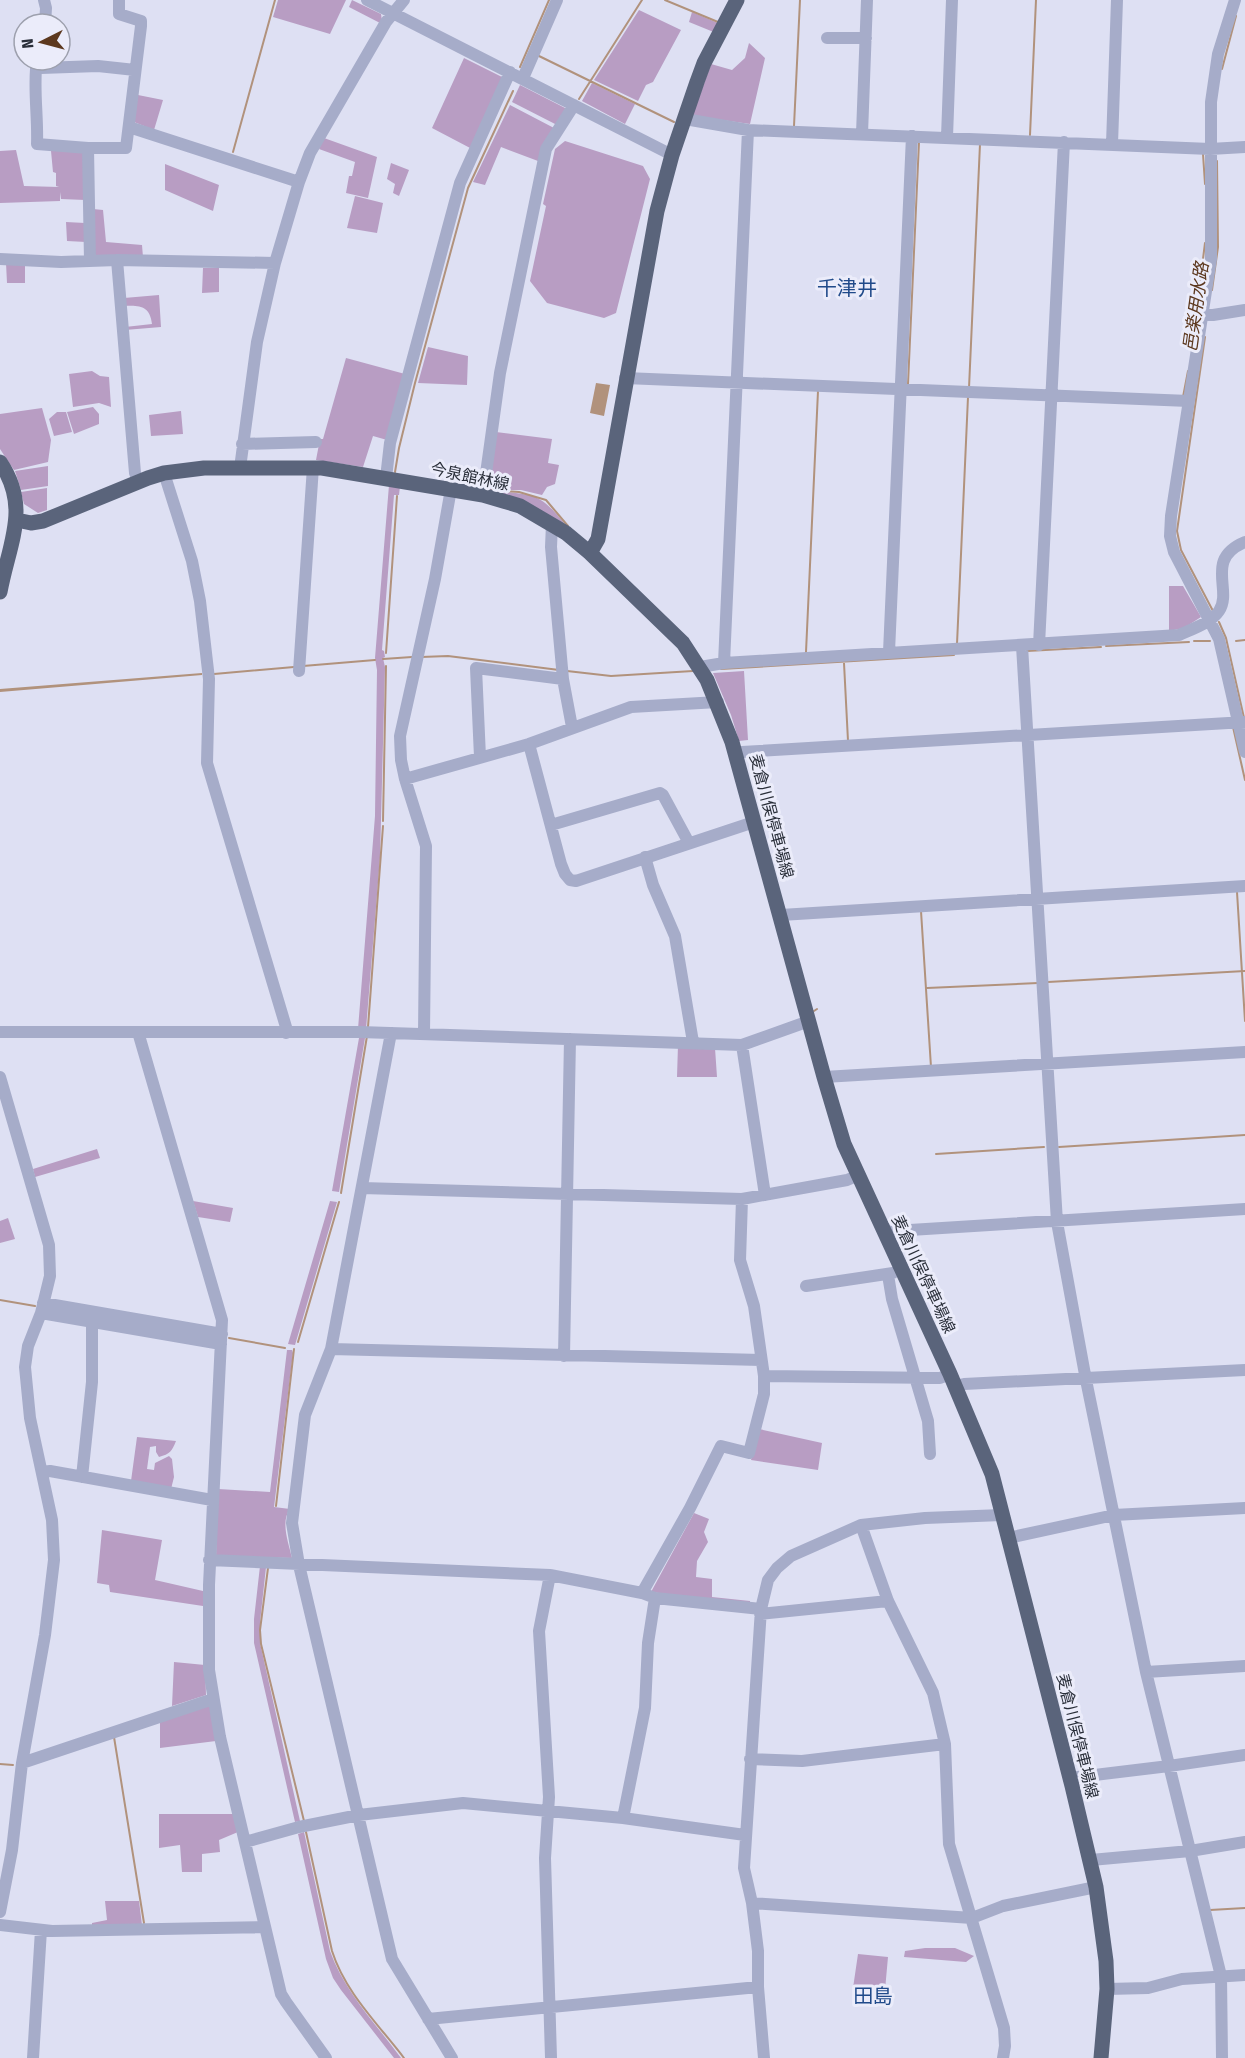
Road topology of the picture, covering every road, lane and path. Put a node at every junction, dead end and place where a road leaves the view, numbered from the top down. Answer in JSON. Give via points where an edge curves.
{"nodes":[{"id":1,"x":119,"y":0,"type":"edge"},
{"id":2,"x":367,"y":0,"type":"edge"},
{"id":3,"x":404,"y":0,"type":"edge"},
{"id":4,"x":557,"y":0,"type":"edge"},
{"id":5,"x":738,"y":0,"type":"edge"},
{"id":6,"x":867,"y":0,"type":"edge"},
{"id":7,"x":952,"y":0,"type":"edge"},
{"id":8,"x":1117,"y":0,"type":"edge"},
{"id":9,"x":1234,"y":0,"type":"edge"},
{"id":10,"x":393,"y":13,"type":"junction"},
{"id":11,"x":827,"y":38,"type":"dead end"},
{"id":12,"x":866,"y":38,"type":"junction"},
{"id":13,"x":72,"y":65,"type":"edge"},
{"id":14,"x":135,"y":70,"type":"junction"},
{"id":15,"x":36,"y":72,"type":"edge"},
{"id":16,"x":510,"y":72,"type":"junction"},
{"id":17,"x":523,"y":78,"type":"junction"},
{"id":18,"x":574,"y":105,"type":"junction"},
{"id":19,"x":685,"y":118,"type":"junction"},
{"id":20,"x":129,"y":127,"type":"junction"},
{"id":21,"x":748,"y":130,"type":"junction"},
{"id":22,"x":862,"y":134,"type":"junction"},
{"id":23,"x":912,"y":136,"type":"junction"},
{"id":24,"x":947,"y":137,"type":"junction"},
{"id":25,"x":1064,"y":142,"type":"junction"},
{"id":26,"x":1112,"y":144,"type":"junction"},
{"id":27,"x":1245,"y":147,"type":"edge"},
{"id":28,"x":88,"y":148,"type":"junction"},
{"id":29,"x":1214,"y":149,"type":"junction"},
{"id":30,"x":672,"y":155,"type":"junction"},
{"id":31,"x":299,"y":182,"type":"junction"},
{"id":32,"x":0,"y":259,"type":"edge"},
{"id":33,"x":117,"y":260,"type":"junction"},
{"id":34,"x":90,"y":261,"type":"junction"},
{"id":35,"x":275,"y":263,"type":"junction"},
{"id":36,"x":1245,"y":310,"type":"edge"},
{"id":37,"x":1206,"y":315,"type":"junction"},
{"id":38,"x":625,"y":378,"type":"junction"},
{"id":39,"x":738,"y":382,"type":"junction"},
{"id":40,"x":902,"y":389,"type":"junction"},
{"id":41,"x":1052,"y":395,"type":"junction"},
{"id":42,"x":1189,"y":401,"type":"junction"},
{"id":43,"x":316,"y":442,"type":"dead end"},
{"id":44,"x":242,"y":444,"type":"junction"},
{"id":45,"x":0,"y":462,"type":"edge"},
{"id":46,"x":313,"y":467,"type":"junction"},
{"id":47,"x":240,"y":468,"type":"junction"},
{"id":48,"x":164,"y":473,"type":"junction"},
{"id":49,"x":386,"y":478,"type":"junction"},
{"id":50,"x":138,"y":481,"type":"junction"},
{"id":51,"x":451,"y":489,"type":"junction"},
{"id":52,"x":483,"y":495,"type":"junction"},
{"id":53,"x":17,"y":520,"type":"junction"},
{"id":54,"x":552,"y":524,"type":"junction"},
{"id":55,"x":1245,"y":542,"type":"edge"},
{"id":56,"x":590,"y":553,"type":"junction"},
{"id":57,"x":0,"y":592,"type":"edge"},
{"id":58,"x":1211,"y":620,"type":"junction"},
{"id":59,"x":1039,"y":645,"type":"junction"},
{"id":60,"x":1022,"y":646,"type":"junction"},
{"id":61,"x":889,"y":652,"type":"junction"},
{"id":62,"x":724,"y":663,"type":"junction"},
{"id":63,"x":700,"y":667,"type":"junction"},
{"id":64,"x":299,"y":671,"type":"dead end"},
{"id":65,"x":563,"y":679,"type":"junction"},
{"id":66,"x":718,"y":702,"type":"junction"},
{"id":67,"x":1242,"y":723,"type":"edge"},
{"id":68,"x":572,"y":728,"type":"junction"},
{"id":69,"x":1028,"y":736,"type":"junction"},
{"id":70,"x":529,"y":744,"type":"junction"},
{"id":71,"x":1245,"y":752,"type":"edge"},
{"id":72,"x":736,"y":754,"type":"junction"},
{"id":73,"x":480,"y":757,"type":"junction"},
{"id":74,"x":405,"y":779,"type":"junction"},
{"id":75,"x":754,"y":822,"type":"junction"},
{"id":76,"x":551,"y":825,"type":"junction"},
{"id":77,"x":689,"y":843,"type":"junction"},
{"id":78,"x":645,"y":857,"type":"junction"},
{"id":79,"x":1245,"y":886,"type":"edge"},
{"id":80,"x":1037,"y":899,"type":"junction"},
{"id":81,"x":781,"y":915,"type":"junction"},
{"id":82,"x":809,"y":1021,"type":"junction"},
{"id":83,"x":0,"y":1032,"type":"edge"},
{"id":84,"x":138,"y":1032,"type":"junction"},
{"id":85,"x":286,"y":1033,"type":"junction"},
{"id":86,"x":391,"y":1033,"type":"junction"},
{"id":87,"x":424,"y":1034,"type":"junction"},
{"id":88,"x":570,"y":1039,"type":"junction"},
{"id":89,"x":693,"y":1042,"type":"junction"},
{"id":90,"x":742,"y":1045,"type":"junction"},
{"id":91,"x":1245,"y":1052,"type":"edge"},
{"id":92,"x":1046,"y":1065,"type":"junction"},
{"id":93,"x":0,"y":1077,"type":"edge"},
{"id":94,"x":824,"y":1077,"type":"junction"},
{"id":95,"x":859,"y":1175,"type":"junction"},
{"id":96,"x":362,"y":1188,"type":"junction"},
{"id":97,"x":566,"y":1194,"type":"junction"},
{"id":98,"x":765,"y":1195,"type":"junction"},
{"id":99,"x":742,"y":1199,"type":"junction"},
{"id":100,"x":1245,"y":1209,"type":"edge"},
{"id":101,"x":1057,"y":1222,"type":"junction"},
{"id":102,"x":885,"y":1233,"type":"junction"},
{"id":103,"x":895,"y":1272,"type":"junction"},
{"id":104,"x":806,"y":1286,"type":"dead end"},
{"id":105,"x":42,"y":1308,"type":"junction"},
{"id":106,"x":92,"y":1322,"type":"junction"},
{"id":107,"x":222,"y":1339,"type":"junction"},
{"id":108,"x":331,"y":1348,"type":"junction"},
{"id":109,"x":564,"y":1356,"type":"junction"},
{"id":110,"x":761,"y":1360,"type":"junction"},
{"id":111,"x":1245,"y":1370,"type":"edge"},
{"id":112,"x":764,"y":1376,"type":"junction"},
{"id":113,"x":916,"y":1377,"type":"junction"},
{"id":114,"x":952,"y":1380,"type":"junction"},
{"id":115,"x":1086,"y":1380,"type":"junction"},
{"id":116,"x":930,"y":1454,"type":"dead end"},
{"id":117,"x":42,"y":1472,"type":"junction"},
{"id":118,"x":82,"y":1477,"type":"junction"},
{"id":119,"x":212,"y":1500,"type":"junction"},
{"id":120,"x":1245,"y":1508,"type":"edge"},
{"id":121,"x":1002,"y":1515,"type":"junction"},
{"id":122,"x":1114,"y":1515,"type":"junction"},
{"id":123,"x":861,"y":1526,"type":"junction"},
{"id":124,"x":1008,"y":1538,"type":"junction"},
{"id":125,"x":209,"y":1560,"type":"junction"},
{"id":126,"x":299,"y":1564,"type":"junction"},
{"id":127,"x":550,"y":1575,"type":"junction"},
{"id":128,"x":642,"y":1593,"type":"junction"},
{"id":129,"x":655,"y":1598,"type":"junction"},
{"id":130,"x":888,"y":1601,"type":"junction"},
{"id":131,"x":760,"y":1611,"type":"junction"},
{"id":132,"x":1245,"y":1666,"type":"edge"},
{"id":133,"x":1146,"y":1672,"type":"junction"},
{"id":134,"x":213,"y":1699,"type":"junction"},
{"id":135,"x":945,"y":1744,"type":"junction"},
{"id":136,"x":1245,"y":1755,"type":"edge"},
{"id":137,"x":750,"y":1759,"type":"junction"},
{"id":138,"x":22,"y":1763,"type":"junction"},
{"id":139,"x":1169,"y":1766,"type":"junction"},
{"id":140,"x":1070,"y":1778,"type":"junction"},
{"id":141,"x":548,"y":1811,"type":"junction"},
{"id":142,"x":359,"y":1815,"type":"junction"},
{"id":143,"x":623,"y":1818,"type":"junction"},
{"id":144,"x":745,"y":1835,"type":"junction"},
{"id":145,"x":245,"y":1842,"type":"junction"},
{"id":146,"x":1245,"y":1842,"type":"edge"},
{"id":147,"x":1190,"y":1851,"type":"junction"},
{"id":148,"x":1090,"y":1860,"type":"junction"},
{"id":149,"x":1096,"y":1887,"type":"junction"},
{"id":150,"x":752,"y":1903,"type":"junction"},
{"id":151,"x":0,"y":1912,"type":"edge"},
{"id":152,"x":972,"y":1918,"type":"junction"},
{"id":153,"x":0,"y":1925,"type":"edge"},
{"id":154,"x":265,"y":1927,"type":"junction"},
{"id":155,"x":41,"y":1930,"type":"junction"},
{"id":156,"x":1245,"y":1975,"type":"edge"},
{"id":157,"x":1221,"y":1976,"type":"junction"},
{"id":158,"x":758,"y":1987,"type":"junction"},
{"id":159,"x":1107,"y":1989,"type":"junction"},
{"id":160,"x":550,"y":2006,"type":"junction"},
{"id":161,"x":428,"y":2019,"type":"junction"},
{"id":162,"x":33,"y":2058,"type":"edge"},
{"id":163,"x":326,"y":2058,"type":"edge"},
{"id":164,"x":452,"y":2058,"type":"edge"},
{"id":165,"x":550,"y":2058,"type":"edge"},
{"id":166,"x":764,"y":2058,"type":"edge"},
{"id":167,"x":1003,"y":2058,"type":"edge"},
{"id":168,"x":1101,"y":2058,"type":"edge"},
{"id":169,"x":1222,"y":2058,"type":"edge"}],
"edges":[{"from":1,"to":14,"type":"street","via":[[119,14],[141,21]]},
{"from":2,"to":10,"type":"street"},
{"from":3,"to":10,"type":"street"},
{"from":4,"to":17,"type":"street"},
{"from":5,"to":19,"type":"main road","via":[[704,63]]},
{"from":6,"to":12,"type":"street"},
{"from":7,"to":24,"type":"street"},
{"from":8,"to":26,"type":"street"},
{"from":9,"to":29,"type":"street","via":[[1218,54],[1211,102]]},
{"from":10,"to":16,"type":"street"},
{"from":10,"to":31,"type":"street","via":[[310,153]]},
{"from":11,"to":12,"type":"street"},
{"from":12,"to":22,"type":"street"},
{"from":13,"to":14,"type":"street"},
{"from":14,"to":20,"type":"street"},
{"from":15,"to":28,"type":"street","via":[[37,144]]},
{"from":16,"to":17,"type":"street"},
{"from":16,"to":49,"type":"street","via":[[459,183],[390,443]]},
{"from":17,"to":18,"type":"street"},
{"from":18,"to":30,"type":"street"},
{"from":18,"to":52,"type":"street","via":[[546,148],[500,373]]},
{"from":19,"to":21,"type":"street"},
{"from":19,"to":30,"type":"main road"},
{"from":20,"to":28,"type":"street","via":[[126,148]]},
{"from":20,"to":31,"type":"street"},
{"from":21,"to":22,"type":"street"},
{"from":21,"to":39,"type":"street"},
{"from":22,"to":23,"type":"street"},
{"from":23,"to":24,"type":"street"},
{"from":23,"to":40,"type":"street"},
{"from":24,"to":25,"type":"street"},
{"from":25,"to":26,"type":"street"},
{"from":25,"to":41,"type":"street"},
{"from":26,"to":29,"type":"street"},
{"from":27,"to":29,"type":"street"},
{"from":28,"to":34,"type":"street"},
{"from":29,"to":37,"type":"street"},
{"from":30,"to":38,"type":"main road","via":[[657,211]]},
{"from":31,"to":35,"type":"street"},
{"from":32,"to":34,"type":"street"},
{"from":33,"to":34,"type":"street"},
{"from":33,"to":35,"type":"street"},
{"from":33,"to":50,"type":"street"},
{"from":35,"to":44,"type":"street","via":[[252,369]]},
{"from":36,"to":37,"type":"street"},
{"from":37,"to":42,"type":"street"},
{"from":38,"to":39,"type":"street"},
{"from":38,"to":56,"type":"main road","via":[[598,538]]},
{"from":39,"to":40,"type":"street"},
{"from":39,"to":62,"type":"street"},
{"from":40,"to":41,"type":"street"},
{"from":40,"to":61,"type":"street"},
{"from":41,"to":42,"type":"street"},
{"from":41,"to":59,"type":"street"},
{"from":42,"to":58,"type":"street","via":[[1170,536],[1174,552]]},
{"from":43,"to":44,"type":"street"},
{"from":44,"to":47,"type":"street"},
{"from":45,"to":53,"type":"main road","via":[[13,488]]},
{"from":46,"to":47,"type":"main road","name":"今泉館林線"},
{"from":46,"to":49,"type":"main road","name":"今泉館林線"},
{"from":46,"to":64,"type":"street"},
{"from":47,"to":48,"type":"main road","name":"今泉館林線"},
{"from":48,"to":50,"type":"main road","name":"今泉館林線"},
{"from":48,"to":85,"type":"street","via":[[192,561],[200,601],[209,679],[207,763]]},
{"from":49,"to":51,"type":"main road","name":"今泉館林線"},
{"from":50,"to":53,"type":"main road","name":"今泉館林線","via":[[43,521]]},
{"from":51,"to":52,"type":"main road","name":"今泉館林線"},
{"from":51,"to":74,"type":"street","via":[[401,726]]},
{"from":52,"to":54,"type":"main road","name":"今泉館林線","via":[[520,506]]},
{"from":53,"to":57,"type":"main road"},
{"from":54,"to":56,"type":"main road","name":"今泉館林線"},
{"from":54,"to":65,"type":"street"},
{"from":55,"to":58,"type":"street","via":[[1224,560],[1222,604]]},
{"from":56,"to":63,"type":"main road","name":"麦倉川俣停車場線","via":[[670,630]]},
{"from":58,"to":59,"type":"street","via":[[1179,635]]},
{"from":58,"to":67,"type":"street","via":[[1220,639]]},
{"from":59,"to":60,"type":"street"},
{"from":60,"to":61,"type":"street"},
{"from":60,"to":69,"type":"street"},
{"from":61,"to":62,"type":"street"},
{"from":62,"to":63,"type":"street"},
{"from":63,"to":66,"type":"main road","name":"麦倉川俣停車場線"},
{"from":65,"to":68,"type":"street"},
{"from":65,"to":73,"type":"street","via":[[476,668]]},
{"from":66,"to":68,"type":"street","via":[[631,707]]},
{"from":66,"to":72,"type":"main road","name":"麦倉川俣停車場線"},
{"from":67,"to":69,"type":"street"},
{"from":67,"to":71,"type":"street"},
{"from":68,"to":70,"type":"street"},
{"from":69,"to":72,"type":"street"},
{"from":69,"to":80,"type":"street"},
{"from":70,"to":73,"type":"street"},
{"from":70,"to":76,"type":"street"},
{"from":72,"to":75,"type":"main road","name":"麦倉川俣停車場線"},
{"from":73,"to":74,"type":"street"},
{"from":74,"to":87,"type":"street","via":[[426,846]]},
{"from":75,"to":77,"type":"street"},
{"from":75,"to":81,"type":"main road","name":"麦倉川俣停車場線"},
{"from":76,"to":77,"type":"street","via":[[660,793]]},
{"from":76,"to":78,"type":"street","via":[[561,864],[570,880]]},
{"from":77,"to":78,"type":"street"},
{"from":78,"to":89,"type":"street","via":[[675,936]]},
{"from":79,"to":80,"type":"street"},
{"from":80,"to":81,"type":"street"},
{"from":80,"to":92,"type":"street"},
{"from":81,"to":82,"type":"main road","name":"麦倉川俣停車場線"},
{"from":82,"to":90,"type":"street"},
{"from":82,"to":94,"type":"main road","name":"麦倉川俣停車場線"},
{"from":83,"to":84,"type":"street"},
{"from":84,"to":85,"type":"street"},
{"from":84,"to":107,"type":"street","via":[[221,1310]]},
{"from":85,"to":86,"type":"street"},
{"from":86,"to":87,"type":"street"},
{"from":86,"to":96,"type":"street"},
{"from":87,"to":88,"type":"street"},
{"from":88,"to":89,"type":"street"},
{"from":88,"to":97,"type":"street"},
{"from":89,"to":90,"type":"street"},
{"from":90,"to":98,"type":"street"},
{"from":91,"to":92,"type":"street"},
{"from":92,"to":94,"type":"street"},
{"from":92,"to":101,"type":"street"},
{"from":93,"to":105,"type":"street","via":[[49,1245],[50,1276]]},
{"from":94,"to":95,"type":"main road","name":"麦倉川俣停車場線","via":[[844,1143]]},
{"from":95,"to":98,"type":"street"},
{"from":95,"to":102,"type":"main road","name":"麦倉川俣停車場線"},
{"from":96,"to":97,"type":"street"},
{"from":96,"to":108,"type":"street"},
{"from":97,"to":99,"type":"street"},
{"from":97,"to":109,"type":"street"},
{"from":98,"to":99,"type":"street"},
{"from":99,"to":110,"type":"street","via":[[740,1260],[754,1306]]},
{"from":100,"to":101,"type":"street"},
{"from":101,"to":102,"type":"street"},
{"from":101,"to":115,"type":"street"},
{"from":102,"to":103,"type":"main road","name":"麦倉川俣停車場線"},
{"from":103,"to":104,"type":"street"},
{"from":103,"to":113,"type":"street","via":[[892,1299]]},
{"from":103,"to":114,"type":"main road","name":"麦倉川俣停車場線"},
{"from":105,"to":106,"type":"street"},
{"from":105,"to":107,"type":"street"},
{"from":105,"to":117,"type":"street","via":[[25,1367],[30,1418]]},
{"from":106,"to":107,"type":"street"},
{"from":106,"to":118,"type":"street","via":[[92,1382]]},
{"from":107,"to":119,"type":"street"},
{"from":108,"to":109,"type":"street"},
{"from":108,"to":126,"type":"street","via":[[305,1414],[292,1524]]},
{"from":109,"to":110,"type":"street"},
{"from":110,"to":112,"type":"street"},
{"from":111,"to":115,"type":"street"},
{"from":112,"to":113,"type":"street"},
{"from":112,"to":128,"type":"street","via":[[764,1394],[749,1453],[721,1446]]},
{"from":113,"to":114,"type":"street"},
{"from":113,"to":116,"type":"street","via":[[928,1421]]},
{"from":114,"to":115,"type":"street","via":[[964,1384]]},
{"from":114,"to":121,"type":"main road","name":"麦倉川俣停車場線","via":[[992,1474]]},
{"from":115,"to":122,"type":"street"},
{"from":117,"to":118,"type":"street"},
{"from":117,"to":138,"type":"street","via":[[52,1520],[54,1573]]},
{"from":118,"to":119,"type":"street"},
{"from":119,"to":125,"type":"street"},
{"from":120,"to":122,"type":"street"},
{"from":121,"to":123,"type":"street"},
{"from":121,"to":124,"type":"main road","name":"麦倉川俣停車場線"},
{"from":122,"to":124,"type":"street"},
{"from":122,"to":133,"type":"street"},
{"from":123,"to":130,"type":"street"},
{"from":123,"to":131,"type":"street","via":[[791,1556],[768,1580]]},
{"from":124,"to":140,"type":"main road","name":"麦倉川俣停車場線"},
{"from":125,"to":126,"type":"street"},
{"from":125,"to":134,"type":"street"},
{"from":126,"to":127,"type":"street"},
{"from":126,"to":142,"type":"street"},
{"from":127,"to":128,"type":"street"},
{"from":127,"to":141,"type":"street","via":[[539,1631]]},
{"from":128,"to":129,"type":"street"},
{"from":129,"to":131,"type":"street"},
{"from":129,"to":143,"type":"street","via":[[645,1708]]},
{"from":130,"to":131,"type":"street"},
{"from":130,"to":135,"type":"street","via":[[933,1693]]},
{"from":131,"to":137,"type":"street"},
{"from":132,"to":133,"type":"street"},
{"from":133,"to":139,"type":"street"},
{"from":134,"to":138,"type":"street"},
{"from":134,"to":145,"type":"street"},
{"from":135,"to":137,"type":"street","via":[[802,1761]]},
{"from":135,"to":152,"type":"street","via":[[949,1845]]},
{"from":136,"to":139,"type":"street"},
{"from":137,"to":144,"type":"street"},
{"from":138,"to":151,"type":"street"},
{"from":139,"to":140,"type":"street"},
{"from":139,"to":147,"type":"street"},
{"from":140,"to":148,"type":"main road","name":"麦倉川俣停車場線"},
{"from":141,"to":142,"type":"street","via":[[463,1803]]},
{"from":141,"to":143,"type":"street"},
{"from":141,"to":160,"type":"street","via":[[545,1858]]},
{"from":142,"to":145,"type":"street"},
{"from":142,"to":161,"type":"street","via":[[392,1959]]},
{"from":143,"to":144,"type":"street"},
{"from":144,"to":150,"type":"street","via":[[744,1868]]},
{"from":145,"to":154,"type":"street"},
{"from":146,"to":147,"type":"street"},
{"from":147,"to":148,"type":"street"},
{"from":147,"to":157,"type":"street"},
{"from":148,"to":149,"type":"main road","name":"麦倉川俣停車場線"},
{"from":149,"to":152,"type":"street","via":[[997,1908]]},
{"from":149,"to":159,"type":"main road","name":"麦倉川俣停車場線"},
{"from":150,"to":152,"type":"street"},
{"from":150,"to":158,"type":"street"},
{"from":152,"to":167,"type":"street","via":[[1004,2028]]},
{"from":153,"to":155,"type":"street"},
{"from":154,"to":155,"type":"street"},
{"from":154,"to":163,"type":"street","via":[[281,1994]]},
{"from":155,"to":162,"type":"street"},
{"from":156,"to":157,"type":"street"},
{"from":157,"to":159,"type":"street","via":[[1182,1979],[1148,1988]]},
{"from":157,"to":169,"type":"street"},
{"from":158,"to":160,"type":"street"},
{"from":158,"to":166,"type":"street"},
{"from":159,"to":168,"type":"main road","name":"麦倉川俣停車場線"},
{"from":160,"to":161,"type":"street"},
{"from":160,"to":165,"type":"street"},
{"from":161,"to":164,"type":"street"}]}
